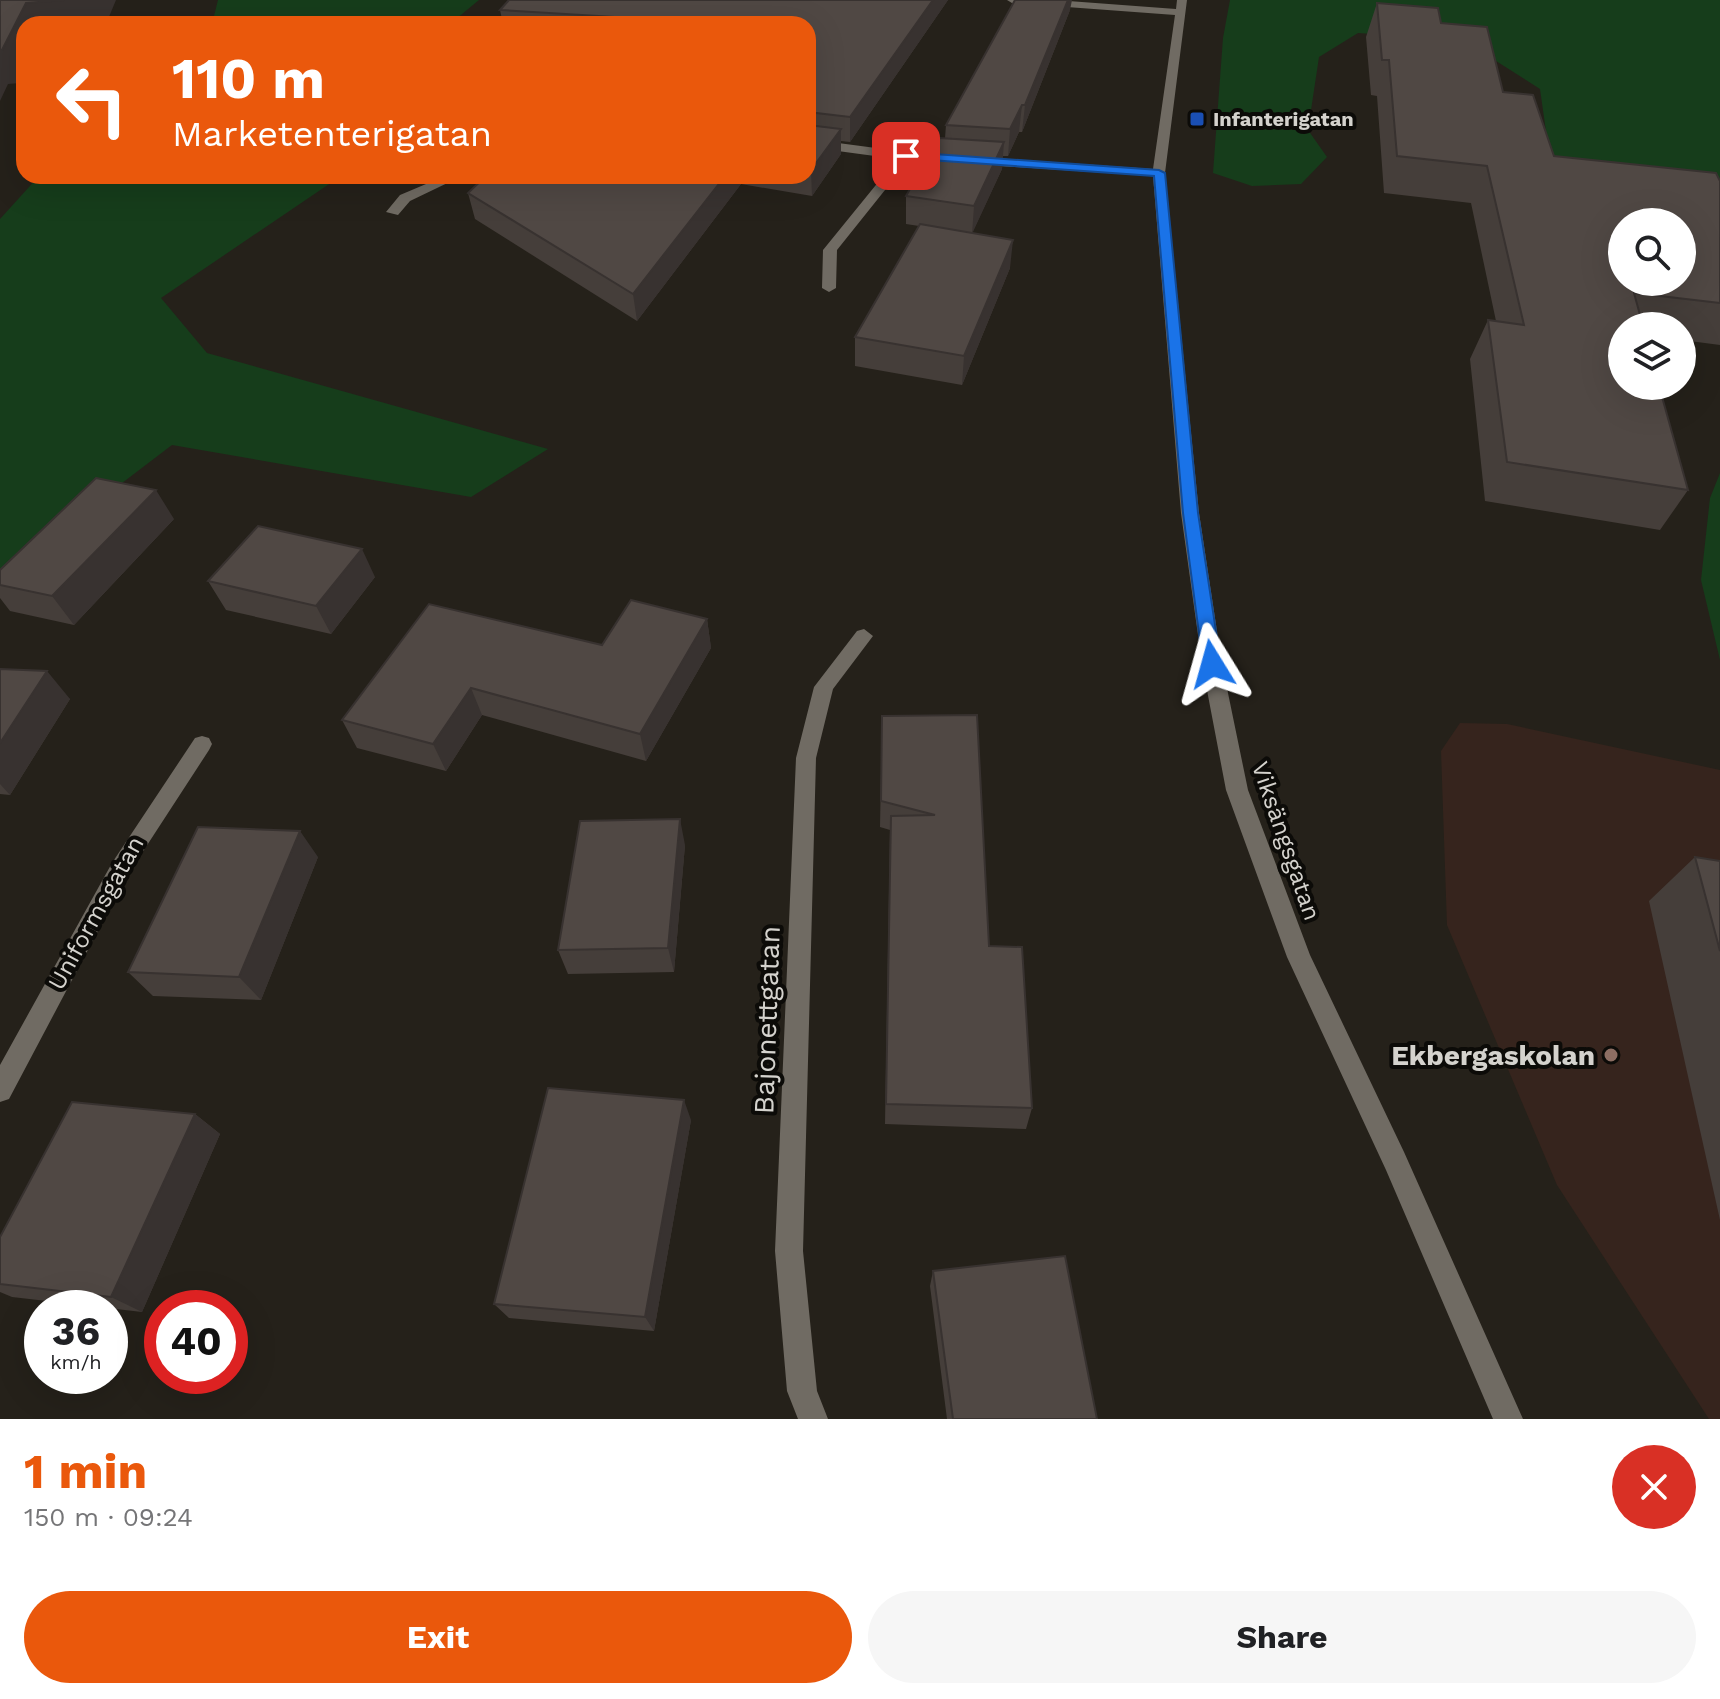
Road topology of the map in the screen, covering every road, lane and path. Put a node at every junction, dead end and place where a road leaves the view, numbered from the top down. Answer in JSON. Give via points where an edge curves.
{"nodes":[{"id":1,"x":1012,"y":0,"type":"edge"},
{"id":2,"x":1181,"y":6,"type":"edge"},
{"id":3,"x":816,"y":144,"type":"edge"},
{"id":4,"x":906,"y":156,"type":"junction"},
{"id":5,"x":1159,"y":173,"type":"junction"},
{"id":6,"x":437,"y":184,"type":"edge"},
{"id":7,"x":393,"y":212,"type":"dead end"},
{"id":8,"x":829,"y":288,"type":"dead end"},
{"id":9,"x":864,"y":636,"type":"dead end"},
{"id":10,"x":202,"y":744,"type":"dead end"},
{"id":11,"x":0,"y":1090,"type":"edge"},
{"id":12,"x":813,"y":1419,"type":"edge"},
{"id":13,"x":1508,"y":1419,"type":"edge"}],
"edges":[{"from":1,"to":2,"type":"street"},
{"from":2,"to":5,"type":"street","name":"Viksängsgatan"},
{"from":3,"to":4,"type":"street"},
{"from":4,"to":5,"type":"street"},
{"from":4,"to":8,"type":"street","via":[[830,250]]},
{"from":5,"to":13,"type":"street","name":"Viksängsgatan","via":[[1190,513],[1237,790],[1299,957]]},
{"from":6,"to":7,"type":"street","via":[[405,198]]},
{"from":9,"to":12,"type":"street","name":"Bajonettgatan","via":[[824,687],[806,758],[789,1251],[802,1391]]},
{"from":10,"to":11,"type":"street","name":"Uniformsgatan","via":[[157,805],[98,904]]}]}
